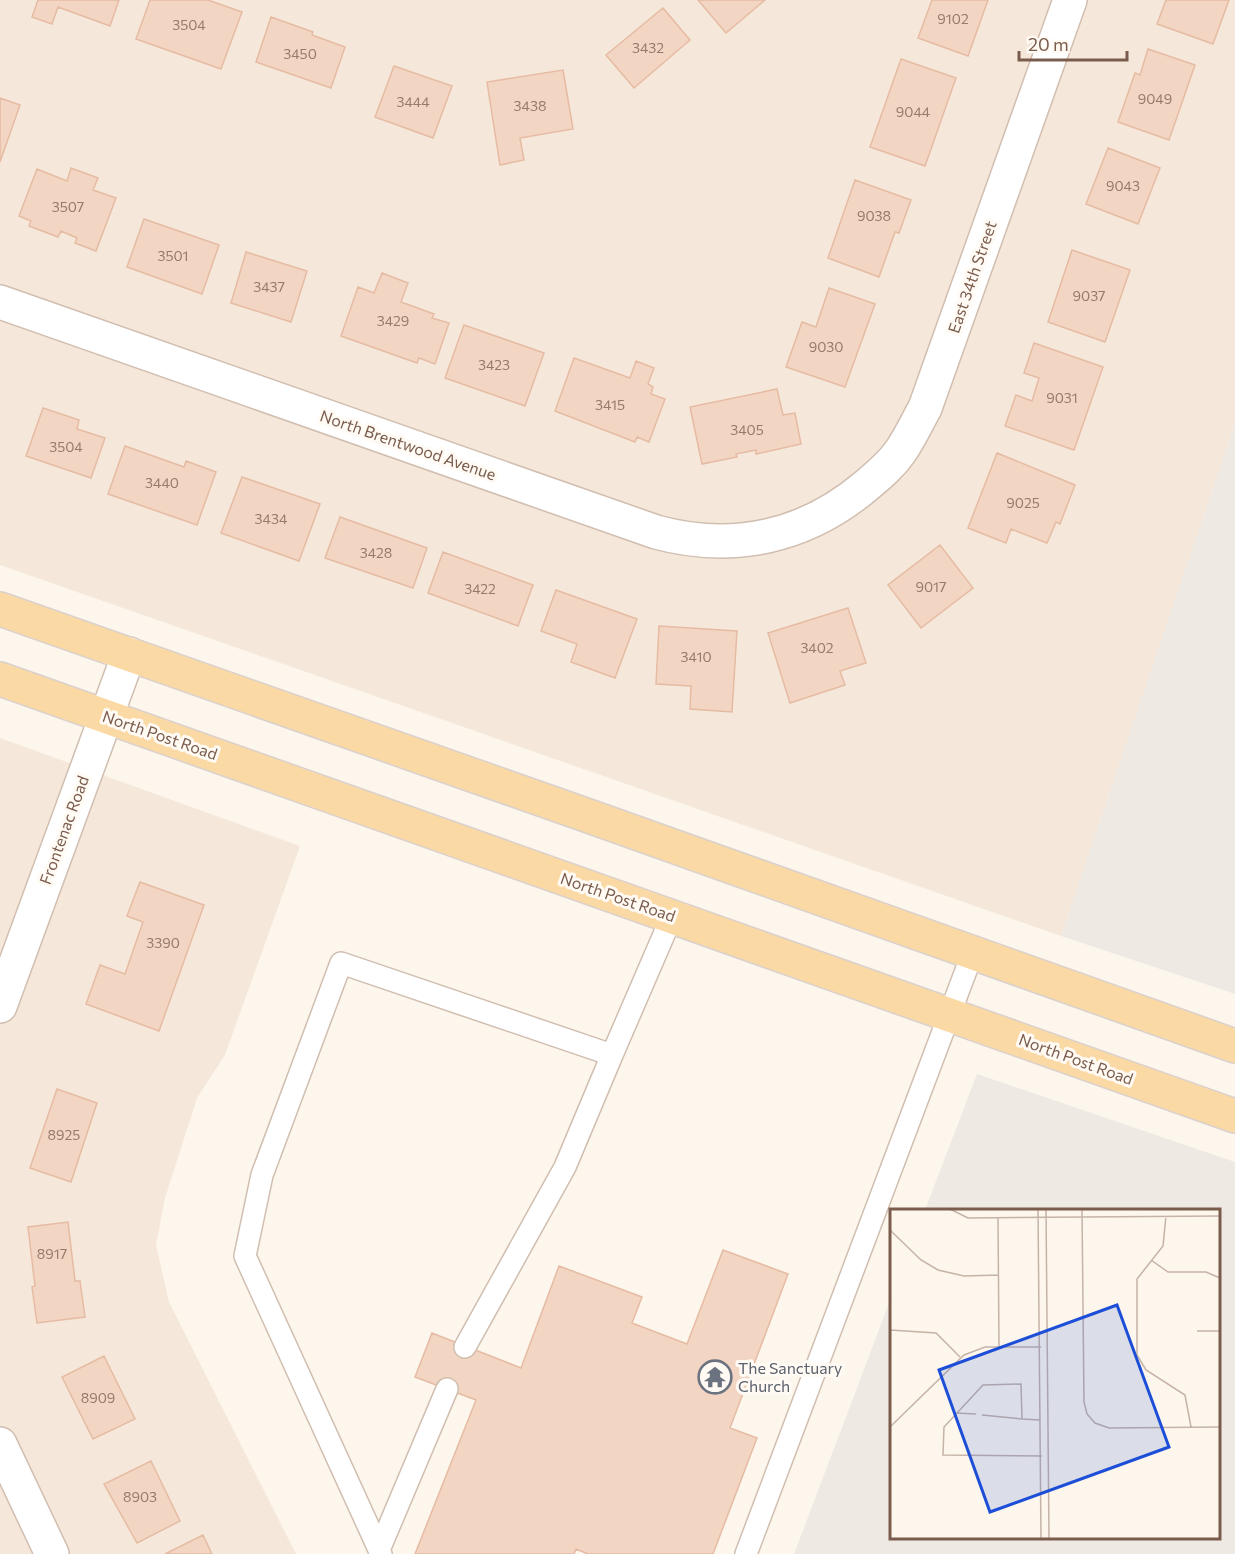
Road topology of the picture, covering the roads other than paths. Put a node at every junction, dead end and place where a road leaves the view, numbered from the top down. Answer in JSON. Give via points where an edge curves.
{"nodes":[{"id":1,"x":1070,"y":0,"type":"edge"},
{"id":2,"x":0,"y":302,"type":"edge"},
{"id":3,"x":821,"y":517,"type":"joint"},
{"id":4,"x":0,"y":609,"type":"edge"},
{"id":5,"x":129,"y":654,"type":"junction"},
{"id":6,"x":0,"y":679,"type":"edge"},
{"id":7,"x":106,"y":716,"type":"junction"},
{"id":8,"x":672,"y":916,"type":"junction"},
{"id":9,"x":973,"y":952,"type":"junction"},
{"id":10,"x":0,"y":1006,"type":"edge"},
{"id":11,"x":951,"y":1015,"type":"junction"},
{"id":12,"x":1235,"y":1046,"type":"edge"},
{"id":13,"x":612,"y":1055,"type":"junction"},
{"id":14,"x":1235,"y":1116,"type":"edge"},
{"id":15,"x":465,"y":1347,"type":"dead end"},
{"id":16,"x":447,"y":1389,"type":"dead end"},
{"id":17,"x":0,"y":1444,"type":"edge"},
{"id":18,"x":380,"y":1552,"type":"edge"},
{"id":19,"x":52,"y":1554,"type":"edge"},
{"id":20,"x":746,"y":1554,"type":"edge"}],
"edges":[{"from":1,"to":3,"type":"street","name":"East 34th Street","via":[[925,408],[889,465],[850,499]]},
{"from":2,"to":3,"type":"street","name":"North Brentwood Avenue","via":[[672,536],[758,539]]},
{"from":4,"to":5,"type":"main road"},
{"from":5,"to":7,"type":"street","name":"Frontenac Road"},
{"from":5,"to":9,"type":"main road"},
{"from":6,"to":7,"type":"main road","name":"North Post Road"},
{"from":7,"to":8,"type":"main road","name":"North Post Road"},
{"from":7,"to":10,"type":"street","name":"Frontenac Road"},
{"from":8,"to":11,"type":"main road","name":"North Post Road"},
{"from":8,"to":13,"type":"lane"},
{"from":9,"to":11,"type":"lane"},
{"from":9,"to":12,"type":"main road"},
{"from":11,"to":14,"type":"main road","name":"North Post Road"},
{"from":11,"to":20,"type":"lane"},
{"from":13,"to":15,"type":"lane","via":[[565,1167]]},
{"from":13,"to":18,"type":"lane","via":[[341,963],[262,1175],[245,1256]]},
{"from":16,"to":18,"type":"lane"},
{"from":17,"to":19,"type":"street"}]}
